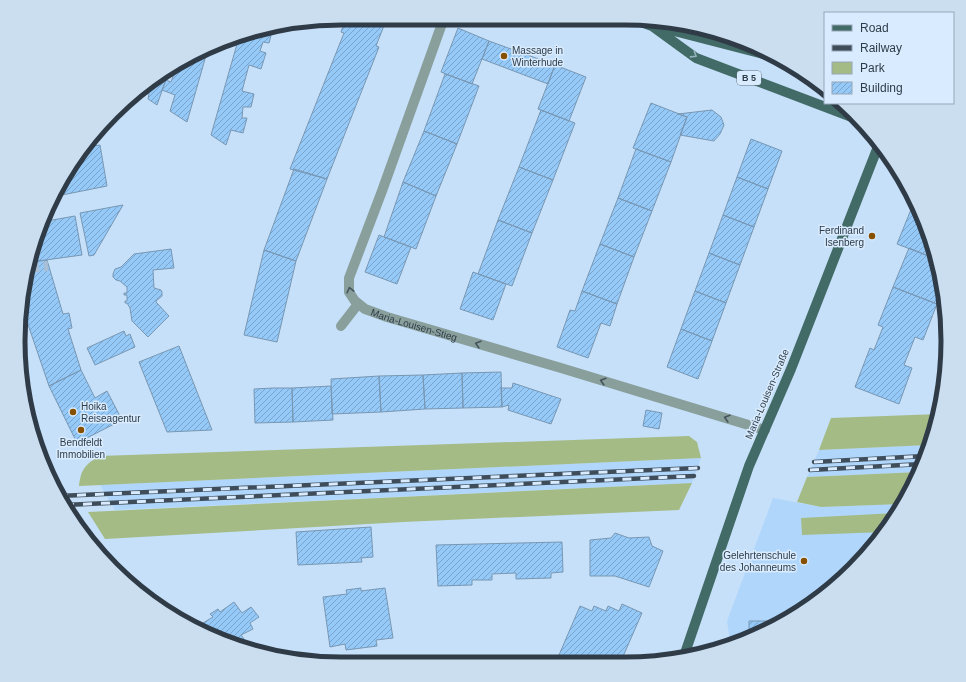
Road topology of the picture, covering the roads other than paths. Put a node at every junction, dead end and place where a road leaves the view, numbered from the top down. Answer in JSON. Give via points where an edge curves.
{"nodes":[{"id":1,"x":441,"y":25,"type":"edge"},
{"id":2,"x":653,"y":27,"type":"edge"},
{"id":3,"x":657,"y":27,"type":"edge"},
{"id":4,"x":748,"y":50,"type":"edge"},
{"id":5,"x":844,"y":114,"type":"edge"},
{"id":6,"x":877,"y":150,"type":"edge"},
{"id":7,"x":358,"y":304,"type":"junction"},
{"id":8,"x":341,"y":326,"type":"dead end"},
{"id":9,"x":764,"y":430,"type":"junction"},
{"id":10,"x":686,"y":651,"type":"edge"}],
"edges":[{"from":7,"to":1,"type":"street","name":"Maria-Louisen-Stieg","one_way":true,"via":[[349,292],[350,272]]},
{"from":2,"to":5,"type":"main road","number":"B 5","one_way":true,"via":[[696,58]]},
{"from":3,"to":4,"type":"main road","number":"B 5"},
{"from":6,"to":9,"type":"main road","name":"Maria-Louisen-Straße"},
{"from":7,"to":8,"type":"street"},
{"from":9,"to":7,"type":"street","name":"Maria-Louisen-Stieg","one_way":true,"via":[[374,313]]},
{"from":9,"to":10,"type":"main road","name":"Maria-Louisen-Straße","via":[[749,466]]}]}
